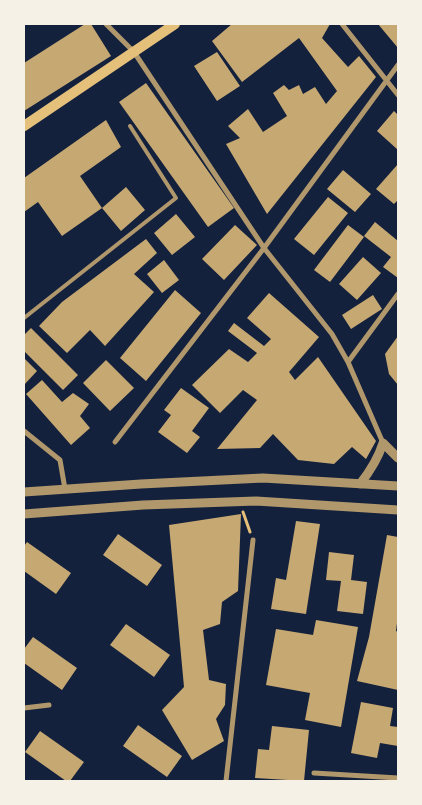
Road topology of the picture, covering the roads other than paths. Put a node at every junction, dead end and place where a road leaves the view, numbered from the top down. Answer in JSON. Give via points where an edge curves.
{"nodes":[{"id":1,"x":106,"y":24,"type":"edge"},
{"id":2,"x":175,"y":24,"type":"edge"},
{"id":3,"x":342,"y":24,"type":"edge"},
{"id":4,"x":134,"y":52,"type":"junction"},
{"id":5,"x":398,"y":64,"type":"edge"},
{"id":6,"x":386,"y":81,"type":"junction"},
{"id":7,"x":398,"y":95,"type":"edge"},
{"id":8,"x":24,"y":126,"type":"edge"},
{"id":9,"x":130,"y":126,"type":"dead end"},
{"id":10,"x":264,"y":248,"type":"junction"},
{"id":11,"x":398,"y":294,"type":"edge"},
{"id":12,"x":24,"y":318,"type":"edge"},
{"id":13,"x":348,"y":362,"type":"junction"},
{"id":14,"x":24,"y":431,"type":"edge"},
{"id":15,"x":115,"y":442,"type":"dead end"},
{"id":16,"x":384,"y":443,"type":"junction"},
{"id":17,"x":398,"y":458,"type":"edge"},
{"id":18,"x":360,"y":484,"type":"junction"},
{"id":19,"x":398,"y":486,"type":"edge"},
{"id":20,"x":65,"y":489,"type":"junction"},
{"id":21,"x":24,"y":492,"type":"edge"},
{"id":22,"x":398,"y":510,"type":"edge"},
{"id":23,"x":24,"y":514,"type":"edge"},
{"id":24,"x":253,"y":540,"type":"road end"},
{"id":25,"x":49,"y":704,"type":"dead end"},
{"id":26,"x":24,"y":708,"type":"edge"},
{"id":27,"x":314,"y":773,"type":"dead end"},
{"id":28,"x":398,"y":778,"type":"edge"},
{"id":29,"x":226,"y":781,"type":"edge"}],
"edges":[{"from":1,"to":4,"type":"street"},
{"from":2,"to":4,"type":"main road"},
{"from":3,"to":6,"type":"street"},
{"from":4,"to":8,"type":"main road"},
{"from":4,"to":10,"type":"street"},
{"from":5,"to":6,"type":"street"},
{"from":6,"to":7,"type":"street"},
{"from":6,"to":10,"type":"street"},
{"from":9,"to":12,"type":"lane","via":[[176,198]]},
{"from":10,"to":13,"type":"street","via":[[332,334]]},
{"from":10,"to":15,"type":"street"},
{"from":11,"to":13,"type":"street"},
{"from":13,"to":16,"type":"street"},
{"from":14,"to":20,"type":"street","via":[[60,460]]},
{"from":16,"to":17,"type":"street"},
{"from":16,"to":18,"type":"street","via":[[376,463]]},
{"from":18,"to":19,"type":"street"},
{"from":18,"to":20,"type":"street","via":[[263,478]]},
{"from":20,"to":21,"type":"street"},
{"from":22,"to":23,"type":"street","via":[[243,501]]},
{"from":24,"to":29,"type":"street"},
{"from":25,"to":26,"type":"street"},
{"from":27,"to":28,"type":"street"}]}
